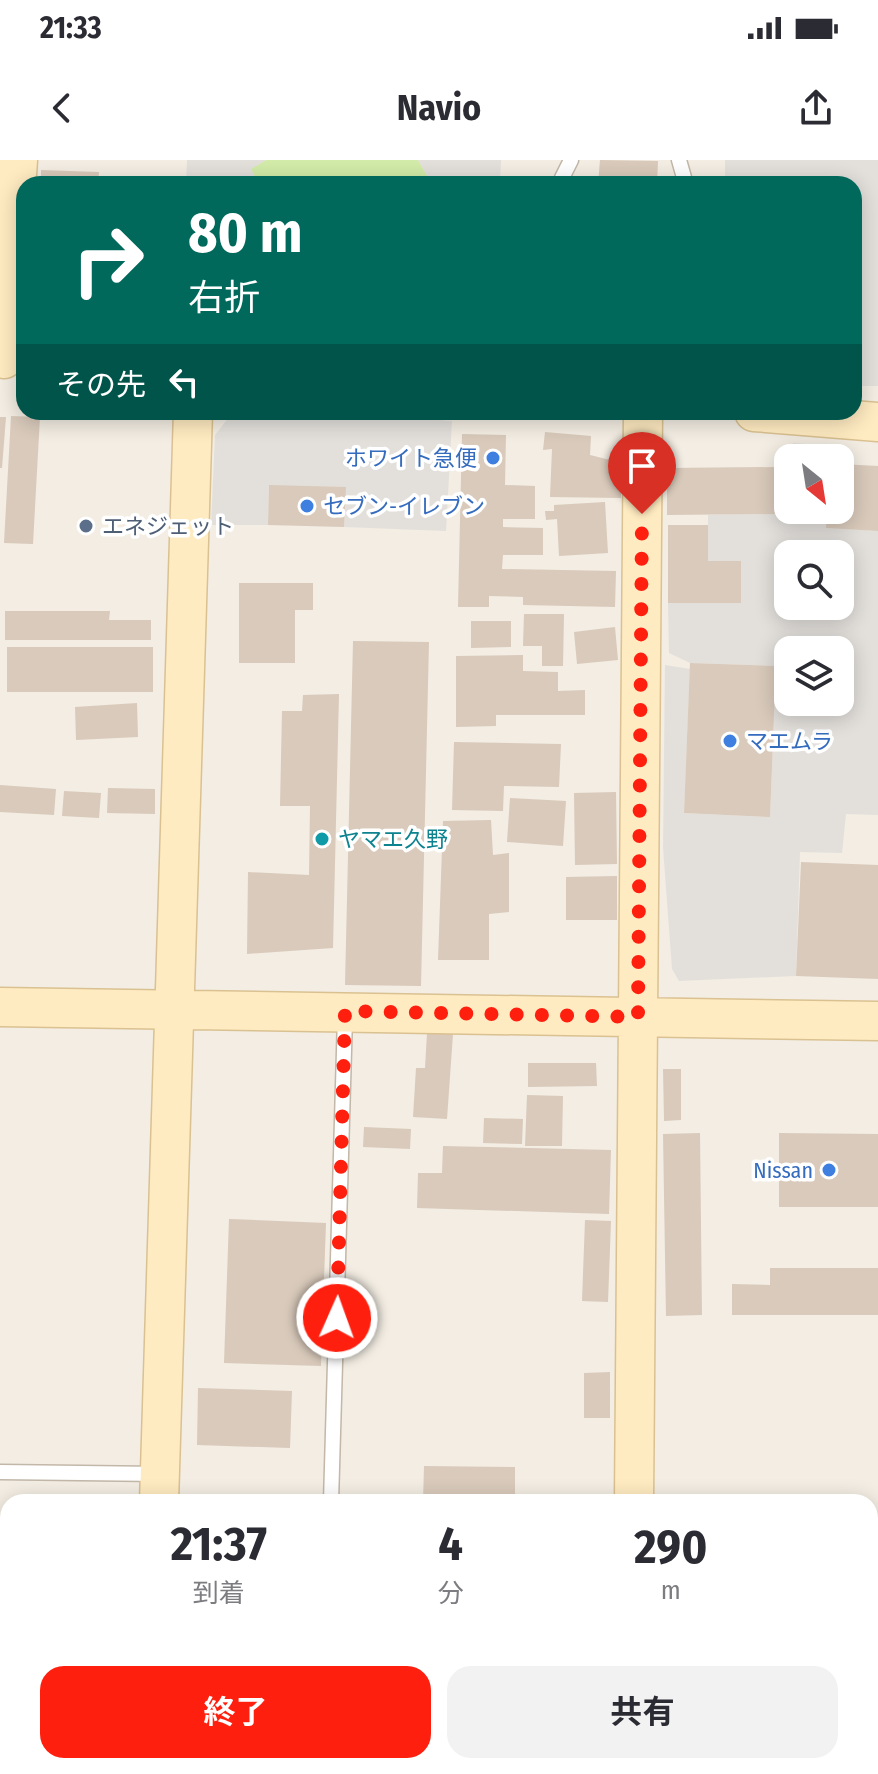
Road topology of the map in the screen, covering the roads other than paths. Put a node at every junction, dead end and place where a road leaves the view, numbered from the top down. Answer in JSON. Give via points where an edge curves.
{"nodes":[{"id":1,"x":16,"y":204,"type":"edge"},
{"id":2,"x":9,"y":359,"type":"edge"},
{"id":3,"x":193,"y":420,"type":"edge"},
{"id":4,"x":643,"y":420,"type":"edge"},
{"id":5,"x":853,"y":420,"type":"edge"},
{"id":6,"x":878,"y":422,"type":"edge"},
{"id":7,"x":0,"y":1007,"type":"edge"},
{"id":8,"x":173,"y":1011,"type":"junction"},
{"id":9,"x":345,"y":1011,"type":"junction"},
{"id":10,"x":638,"y":1017,"type":"junction"},
{"id":11,"x":878,"y":1021,"type":"edge"},
{"id":12,"x":0,"y":1472,"type":"edge"},
{"id":13,"x":160,"y":1488,"type":"edge"},
{"id":14,"x":331,"y":1494,"type":"edge"},
{"id":15,"x":634,"y":1494,"type":"edge"}],
"edges":[{"from":1,"to":2,"type":"street"},
{"from":3,"to":8,"type":"street"},
{"from":4,"to":10,"type":"street"},
{"from":5,"to":6,"type":"street"},
{"from":7,"to":8,"type":"street"},
{"from":8,"to":9,"type":"street"},
{"from":8,"to":13,"type":"street"},
{"from":9,"to":10,"type":"street"},
{"from":9,"to":14,"type":"lane"},
{"from":10,"to":11,"type":"street"},
{"from":10,"to":15,"type":"street"},
{"from":12,"to":13,"type":"lane"}]}
